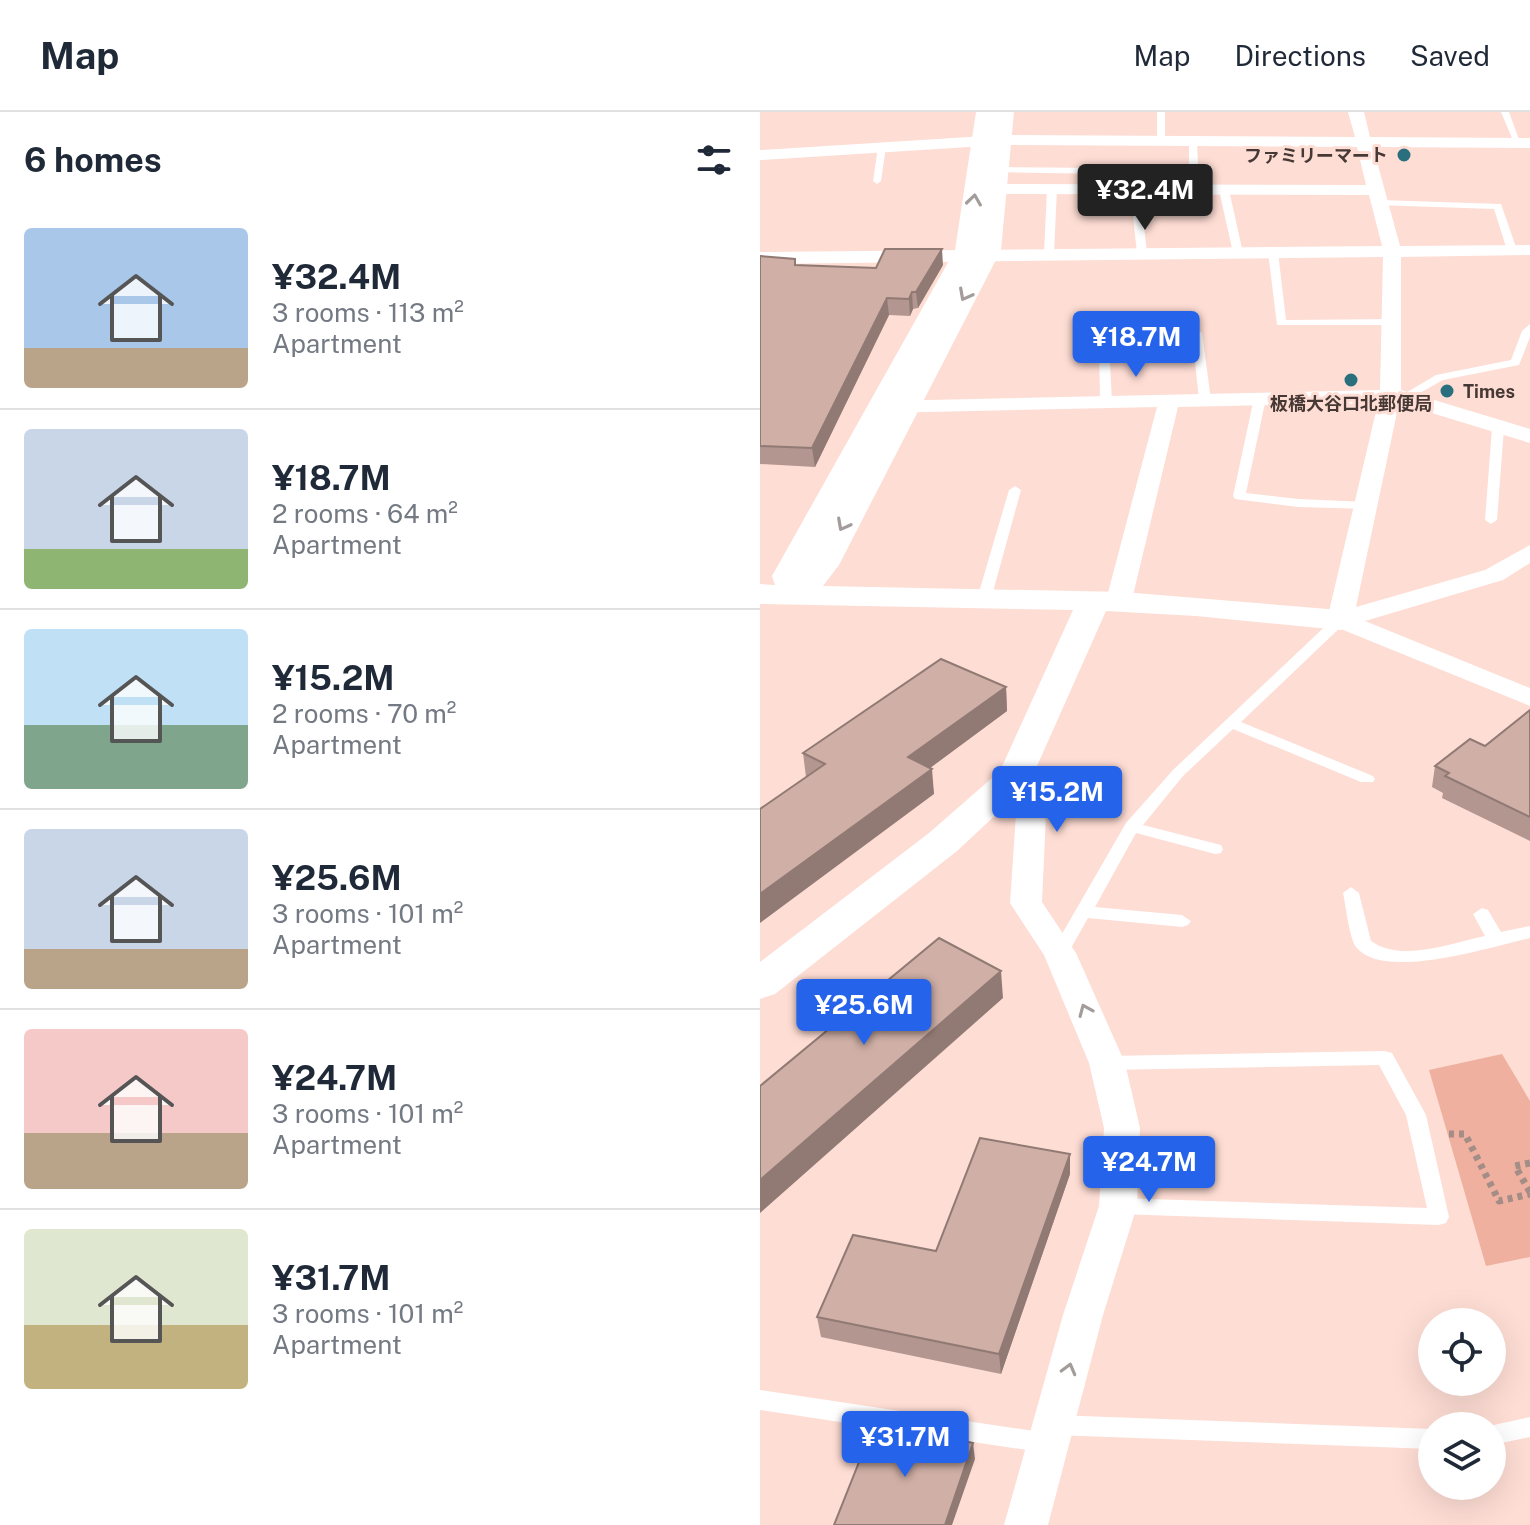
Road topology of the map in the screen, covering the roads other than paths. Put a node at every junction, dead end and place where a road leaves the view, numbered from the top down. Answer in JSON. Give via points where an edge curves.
{"nodes":[{"id":1,"x":986,"y":112,"type":"edge"},
{"id":2,"x":1004,"y":112,"type":"edge"},
{"id":3,"x":1161,"y":112,"type":"edge"},
{"id":4,"x":1356,"y":112,"type":"edge"},
{"id":5,"x":1505,"y":112,"type":"edge"},
{"id":6,"x":991,"y":141,"type":"junction"},
{"id":7,"x":1161,"y":141,"type":"junction"},
{"id":8,"x":1193,"y":141,"type":"junction"},
{"id":9,"x":1363,"y":142,"type":"junction"},
{"id":10,"x":1524,"y":143,"type":"edge"},
{"id":11,"x":882,"y":147,"type":"junction"},
{"id":12,"x":760,"y":155,"type":"edge"},
{"id":13,"x":1103,"y":171,"type":"dead end"},
{"id":14,"x":996,"y":179,"type":"junction"},
{"id":15,"x":877,"y":181,"type":"dead end"},
{"id":16,"x":1052,"y":188,"type":"junction"},
{"id":17,"x":1135,"y":189,"type":"junction"},
{"id":18,"x":1194,"y":190,"type":"junction"},
{"id":19,"x":1224,"y":190,"type":"junction"},
{"id":20,"x":1378,"y":196,"type":"junction"},
{"id":21,"x":1521,"y":250,"type":"edge"},
{"id":22,"x":1392,"y":251,"type":"junction"},
{"id":23,"x":1273,"y":252,"type":"junction"},
{"id":24,"x":1142,"y":253,"type":"junction"},
{"id":25,"x":1238,"y":253,"type":"junction"},
{"id":26,"x":1049,"y":254,"type":"junction"},
{"id":27,"x":975,"y":256,"type":"junction"},
{"id":28,"x":760,"y":258,"type":"edge"},
{"id":29,"x":760,"y":268,"type":"edge"},
{"id":30,"x":792,"y":270,"type":"edge"},
{"id":31,"x":1392,"y":322,"type":"junction"},
{"id":32,"x":1530,"y":327,"type":"edge"},
{"id":33,"x":1197,"y":333,"type":"dead end"},
{"id":34,"x":1104,"y":343,"type":"dead end"},
{"id":35,"x":1397,"y":397,"type":"junction"},
{"id":36,"x":1260,"y":398,"type":"junction"},
{"id":37,"x":1205,"y":400,"type":"junction"},
{"id":38,"x":1169,"y":401,"type":"junction"},
{"id":39,"x":1106,"y":402,"type":"junction"},
{"id":40,"x":894,"y":407,"type":"junction"},
{"id":41,"x":1498,"y":428,"type":"junction"},
{"id":42,"x":1530,"y":436,"type":"edge"},
{"id":43,"x":1015,"y":490,"type":"dead end"},
{"id":44,"x":1367,"y":506,"type":"junction"},
{"id":45,"x":1491,"y":520,"type":"dead end"},
{"id":46,"x":1529,"y":554,"type":"edge"},
{"id":47,"x":760,"y":594,"type":"edge"},
{"id":48,"x":794,"y":595,"type":"junction"},
{"id":49,"x":984,"y":599,"type":"junction"},
{"id":50,"x":1106,"y":603,"type":"junction"},
{"id":51,"x":1340,"y":620,"type":"junction"},
{"id":52,"x":1530,"y":698,"type":"edge"},
{"id":53,"x":1231,"y":723,"type":"junction"},
{"id":54,"x":1016,"y":776,"type":"junction"},
{"id":55,"x":1367,"y":779,"type":"dead end"},
{"id":56,"x":1132,"y":827,"type":"junction"},
{"id":57,"x":1215,"y":849,"type":"dead end"},
{"id":58,"x":1351,"y":893,"type":"dead end"},
{"id":59,"x":1084,"y":912,"type":"junction"},
{"id":60,"x":1482,"y":914,"type":"dead end"},
{"id":61,"x":1182,"y":921,"type":"dead end"},
{"id":62,"x":1530,"y":932,"type":"edge"},
{"id":63,"x":1496,"y":939,"type":"junction"},
{"id":64,"x":1060,"y":953,"type":"junction"},
{"id":65,"x":760,"y":984,"type":"edge"},
{"id":66,"x":1107,"y":1063,"type":"junction"},
{"id":67,"x":1118,"y":1206,"type":"junction"},
{"id":68,"x":760,"y":1400,"type":"edge"},
{"id":69,"x":1530,"y":1427,"type":"edge"},
{"id":70,"x":1506,"y":1432,"type":"edge"},
{"id":71,"x":1052,"y":1434,"type":"junction"},
{"id":72,"x":1418,"y":1439,"type":"edge"},
{"id":73,"x":1026,"y":1525,"type":"edge"}],
"edges":[{"from":1,"to":6,"type":"street"},
{"from":2,"to":6,"type":"street"},
{"from":3,"to":7,"type":"lane"},
{"from":4,"to":9,"type":"street"},
{"from":5,"to":10,"type":"lane"},
{"from":6,"to":7,"type":"street"},
{"from":6,"to":11,"type":"street"},
{"from":6,"to":14,"type":"street"},
{"from":27,"to":6,"type":"street","one_way":true},
{"from":7,"to":8,"type":"street"},
{"from":8,"to":9,"type":"street"},
{"from":8,"to":18,"type":"lane"},
{"from":9,"to":10,"type":"street"},
{"from":9,"to":20,"type":"street"},
{"from":11,"to":12,"type":"street"},
{"from":11,"to":15,"type":"lane"},
{"from":13,"to":14,"type":"lane"},
{"from":14,"to":16,"type":"street"},
{"from":14,"to":27,"type":"street"},
{"from":16,"to":17,"type":"street"},
{"from":16,"to":26,"type":"lane"},
{"from":17,"to":18,"type":"street"},
{"from":17,"to":24,"type":"lane"},
{"from":18,"to":19,"type":"street"},
{"from":19,"to":20,"type":"street"},
{"from":19,"to":25,"type":"lane"},
{"from":20,"to":21,"type":"lane","via":[[1498,206]]},
{"from":20,"to":22,"type":"street"},
{"from":21,"to":22,"type":"street"},
{"from":22,"to":23,"type":"street"},
{"from":22,"to":31,"type":"street"},
{"from":23,"to":25,"type":"street"},
{"from":23,"to":31,"type":"lane","via":[[1281,323]]},
{"from":24,"to":25,"type":"street"},
{"from":24,"to":26,"type":"street"},
{"from":26,"to":27,"type":"street"},
{"from":27,"to":28,"type":"street"},
{"from":27,"to":40,"type":"street"},
{"from":29,"to":30,"type":"lane"},
{"from":31,"to":35,"type":"street"},
{"from":32,"to":35,"type":"lane","via":[[1515,363],[1440,377]]},
{"from":33,"to":37,"type":"lane"},
{"from":34,"to":39,"type":"lane"},
{"from":35,"to":36,"type":"street"},
{"from":35,"to":41,"type":"street"},
{"from":35,"to":44,"type":"street"},
{"from":36,"to":37,"type":"street"},
{"from":36,"to":44,"type":"lane","via":[[1239,496]]},
{"from":37,"to":38,"type":"street"},
{"from":38,"to":39,"type":"street"},
{"from":38,"to":50,"type":"street"},
{"from":39,"to":40,"type":"street"},
{"from":40,"to":48,"type":"street","via":[[823,565]]},
{"from":41,"to":42,"type":"street"},
{"from":41,"to":45,"type":"lane"},
{"from":43,"to":49,"type":"lane"},
{"from":44,"to":51,"type":"street"},
{"from":46,"to":51,"type":"street","via":[[1494,575]]},
{"from":47,"to":48,"type":"street"},
{"from":48,"to":49,"type":"street"},
{"from":49,"to":50,"type":"street"},
{"from":50,"to":51,"type":"street"},
{"from":50,"to":54,"type":"street"},
{"from":51,"to":52,"type":"street"},
{"from":51,"to":53,"type":"lane"},
{"from":53,"to":55,"type":"lane"},
{"from":53,"to":56,"type":"lane"},
{"from":54,"to":64,"type":"street","via":[[1031,814],[1026,903]]},
{"from":54,"to":65,"type":"street","via":[[943,842]]},
{"from":56,"to":57,"type":"lane"},
{"from":56,"to":59,"type":"lane"},
{"from":58,"to":63,"type":"lane","via":[[1363,944],[1377,954],[1414,957]]},
{"from":59,"to":61,"type":"lane"},
{"from":59,"to":64,"type":"lane"},
{"from":60,"to":63,"type":"lane"},
{"from":62,"to":63,"type":"lane"},
{"from":66,"to":64,"type":"street","one_way":true},
{"from":66,"to":67,"type":"street","via":[[1122,1128]]},
{"from":66,"to":67,"type":"lane","via":[[1385,1058],[1416,1115],[1439,1217]]},
{"from":71,"to":67,"type":"street","one_way":true},
{"from":68,"to":71,"type":"lane"},
{"from":69,"to":70,"type":"lane"},
{"from":71,"to":72,"type":"lane"},
{"from":71,"to":73,"type":"street"}]}
